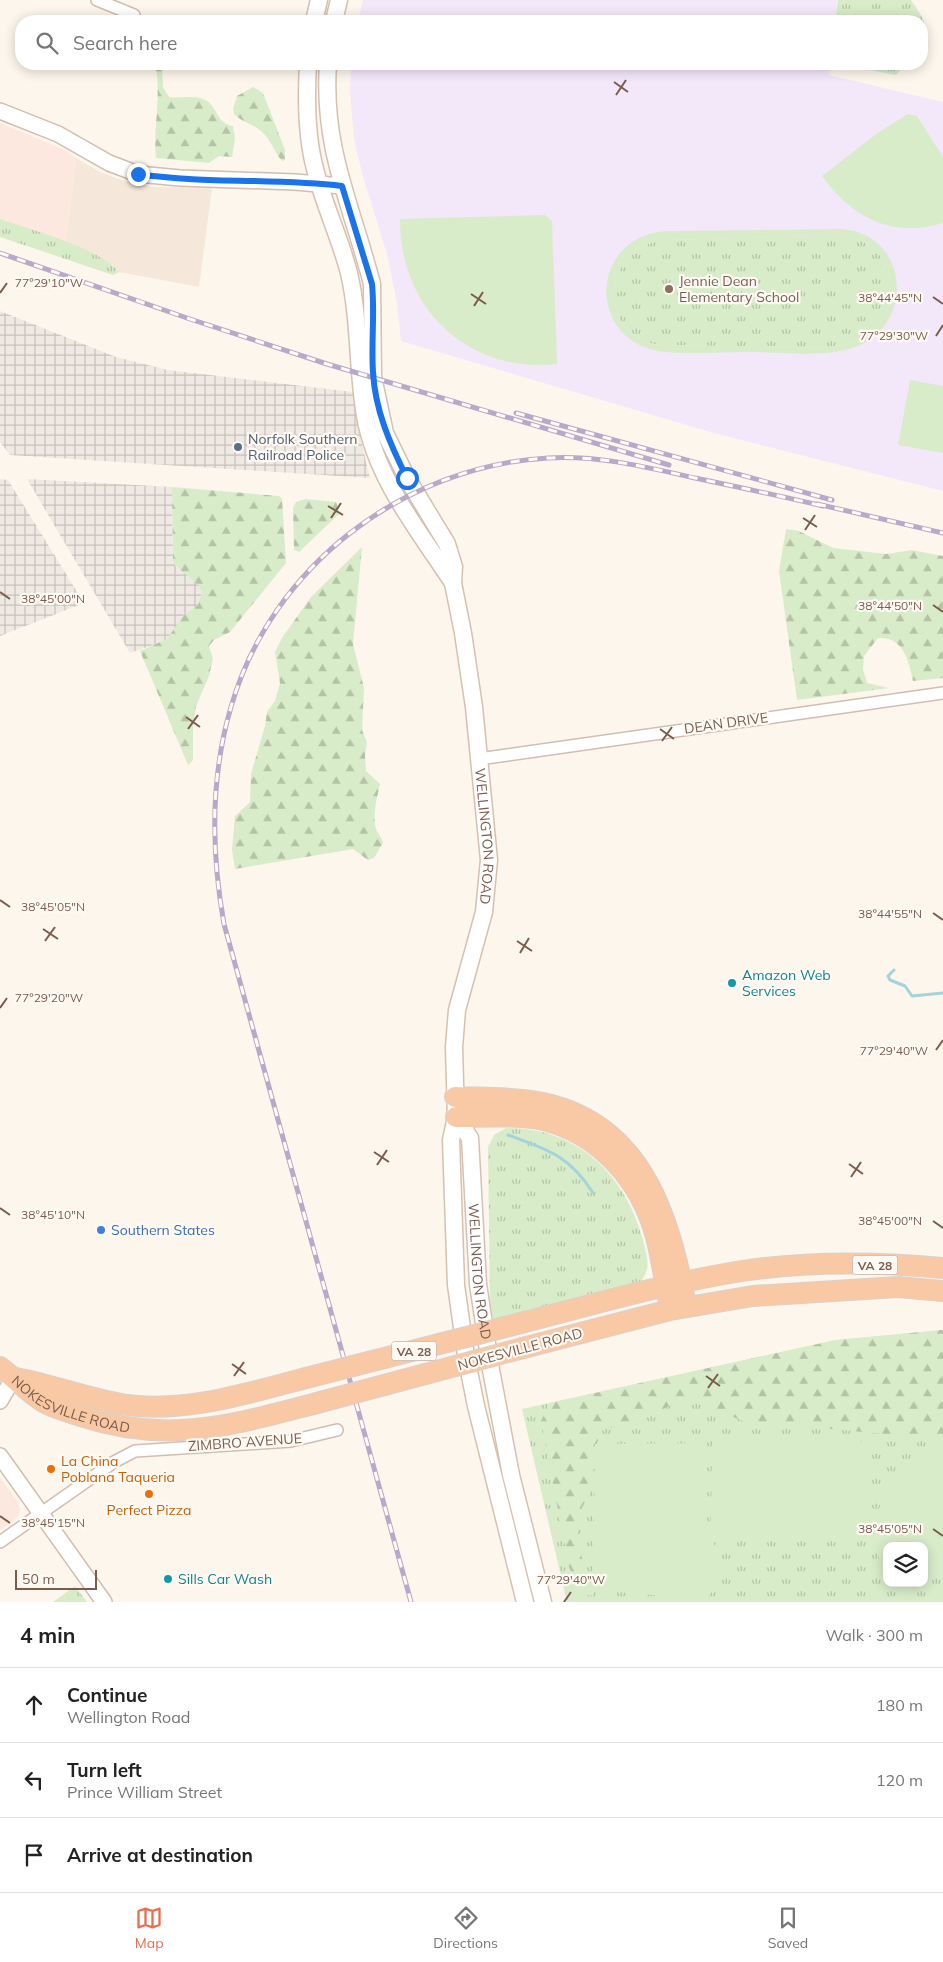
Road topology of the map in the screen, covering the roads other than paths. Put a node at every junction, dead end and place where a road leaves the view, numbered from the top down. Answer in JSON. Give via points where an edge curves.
{"nodes":[{"id":1,"x":97,"y":0,"type":"edge"},
{"id":2,"x":319,"y":0,"type":"edge"},
{"id":3,"x":339,"y":0,"type":"edge"},
{"id":4,"x":134,"y":15,"type":"dead end"},
{"id":5,"x":315,"y":15,"type":"edge"},
{"id":6,"x":335,"y":15,"type":"edge"},
{"id":7,"x":308,"y":70,"type":"edge"},
{"id":8,"x":328,"y":70,"type":"edge"},
{"id":9,"x":0,"y":111,"type":"edge"},
{"id":10,"x":319,"y":183,"type":"junction"},
{"id":11,"x":342,"y":186,"type":"junction"},
{"id":12,"x":453,"y":582,"type":"junction"},
{"id":13,"x":943,"y":693,"type":"edge"},
{"id":14,"x":479,"y":759,"type":"junction"},
{"id":15,"x":454,"y":1096,"type":"junction"},
{"id":16,"x":456,"y":1117,"type":"junction"},
{"id":17,"x":943,"y":1268,"type":"edge"},
{"id":18,"x":673,"y":1284,"type":"junction"},
{"id":19,"x":943,"y":1291,"type":"edge"},
{"id":20,"x":678,"y":1308,"type":"junction"},
{"id":21,"x":7,"y":1372,"type":"edge"},
{"id":22,"x":0,"y":1401,"type":"edge"},
{"id":23,"x":337,"y":1430,"type":"dead end"},
{"id":24,"x":0,"y":1456,"type":"edge"},
{"id":25,"x":40,"y":1514,"type":"junction"},
{"id":26,"x":0,"y":1542,"type":"edge"},
{"id":27,"x":104,"y":1602,"type":"edge"},
{"id":28,"x":526,"y":1602,"type":"edge"},
{"id":29,"x":543,"y":1602,"type":"edge"}],
"edges":[{"from":1,"to":4,"type":"street"},
{"from":2,"to":5,"type":"main road"},
{"from":3,"to":6,"type":"main road"},
{"from":7,"to":10,"type":"main road","name":"WELLINGTON ROAD","via":[[307,114]]},
{"from":8,"to":11,"type":"main road","name":"WELLINGTON ROAD","via":[[329,122]]},
{"from":9,"to":10,"type":"street","via":[[58,134],[110,163],[138,174]]},
{"from":10,"to":11,"type":"street"},
{"from":10,"to":12,"type":"main road","name":"WELLINGTON ROAD","via":[[349,273],[359,334],[365,410],[372,441],[398,501]]},
{"from":11,"to":12,"type":"main road","name":"WELLINGTON ROAD","via":[[372,284],[373,377],[383,424],[407,478],[446,544],[454,566]]},
{"from":12,"to":14,"type":"main road","name":"WELLINGTON ROAD"},
{"from":13,"to":14,"type":"street","name":"DEAN DRIVE"},
{"from":14,"to":15,"type":"main road","name":"WELLINGTON ROAD","via":[[489,860],[484,912],[457,1010]]},
{"from":15,"to":16,"type":"main road","name":"WELLINGTON ROAD"},
{"from":15,"to":18,"type":"highway","via":[[519,1099],[556,1106],[585,1119],[613,1138],[641,1169],[655,1193],[670,1238]]},
{"from":16,"to":18,"type":"highway","via":[[518,1117],[546,1121],[575,1132],[598,1146],[629,1177],[644,1204]]},
{"from":16,"to":28,"type":"main road","name":"WELLINGTON ROAD","via":[[451,1140],[453,1243],[460,1320],[476,1406]]},
{"from":16,"to":29,"type":"main road","name":"WELLINGTON ROAD","via":[[470,1138],[478,1284],[490,1361],[511,1475]]},
{"from":17,"to":18,"type":"highway","name":"NOKESVILLE ROAD","number":"VA 28","via":[[816,1264],[744,1271]]},
{"from":18,"to":20,"type":"highway"},
{"from":18,"to":21,"type":"highway","name":"NOKESVILLE ROAD","number":"VA 28","bridge":true,"via":[[221,1399],[164,1407],[108,1402]]},
{"from":19,"to":20,"type":"highway","name":"NOKESVILLE ROAD","number":"VA 28","via":[[898,1287],[753,1296]]},
{"from":20,"to":21,"type":"highway","name":"NOKESVILLE ROAD","number":"VA 28","bridge":true,"via":[[226,1427],[194,1431],[131,1428],[89,1419],[44,1403]]},
{"from":21,"to":22,"type":"street"},
{"from":23,"to":25,"type":"street","name":"ZIMBRO AVENUE","via":[[291,1441],[135,1451]]},
{"from":24,"to":25,"type":"street"},
{"from":25,"to":26,"type":"street","name":"ZIMBRO AVENUE"},
{"from":25,"to":27,"type":"street"}]}
